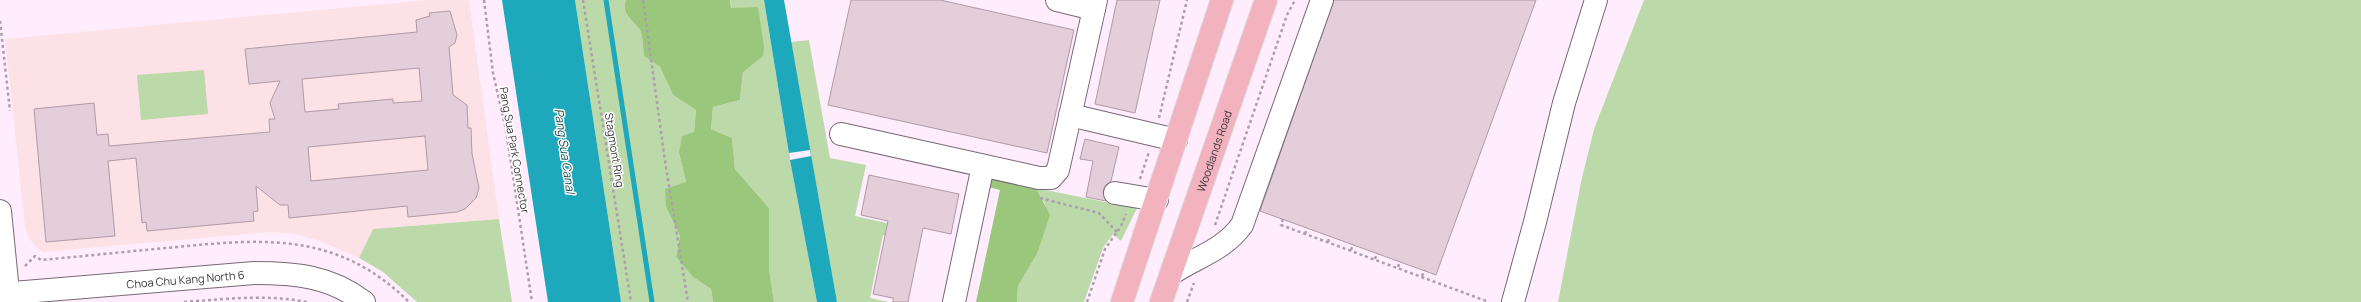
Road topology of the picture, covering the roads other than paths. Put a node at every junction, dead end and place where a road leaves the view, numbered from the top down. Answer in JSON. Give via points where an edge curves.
{"nodes":[{"id":1,"x":1057,"y":0,"type":"edge"},
{"id":2,"x":1222,"y":0,"type":"edge"},
{"id":3,"x":1266,"y":0,"type":"edge"},
{"id":4,"x":1322,"y":0,"type":"edge"},
{"id":5,"x":1596,"y":0,"type":"edge"},
{"id":6,"x":1095,"y":5,"type":"edge"},
{"id":7,"x":1070,"y":115,"type":"junction"},
{"id":8,"x":841,"y":134,"type":"dead end"},
{"id":9,"x":1176,"y":140,"type":"junction"},
{"id":10,"x":983,"y":166,"type":"junction"},
{"id":11,"x":1114,"y":193,"type":"dead end"},
{"id":12,"x":1157,"y":200,"type":"junction"},
{"id":13,"x":0,"y":211,"type":"edge"},
{"id":14,"x":1171,"y":274,"type":"junction"},
{"id":15,"x":6,"y":297,"type":"edge"},
{"id":16,"x":364,"y":302,"type":"edge"},
{"id":17,"x":954,"y":302,"type":"edge"},
{"id":18,"x":1122,"y":302,"type":"edge"},
{"id":19,"x":1161,"y":302,"type":"edge"},
{"id":20,"x":1512,"y":302,"type":"edge"}],
"edges":[{"from":1,"to":6,"type":"street"},
{"from":2,"to":9,"type":"main road"},
{"from":3,"to":14,"type":"main road","name":"Woodlands Road"},
{"from":4,"to":14,"type":"street","via":[[1242,225],[1232,238]]},
{"from":5,"to":20,"type":"street","via":[[1564,103],[1535,222]]},
{"from":6,"to":7,"type":"street"},
{"from":7,"to":9,"type":"street"},
{"from":7,"to":10,"type":"street","via":[[1058,170],[1051,178],[1039,178]]},
{"from":8,"to":10,"type":"street"},
{"from":9,"to":12,"type":"main road"},
{"from":10,"to":17,"type":"street"},
{"from":11,"to":12,"type":"street"},
{"from":12,"to":18,"type":"main road"},
{"from":13,"to":15,"type":"street"},
{"from":14,"to":19,"type":"main road","name":"Woodlands Road"},
{"from":15,"to":16,"type":"street","name":"Choa Chu Kang North 6","via":[[254,273],[293,273],[327,282]]}]}
